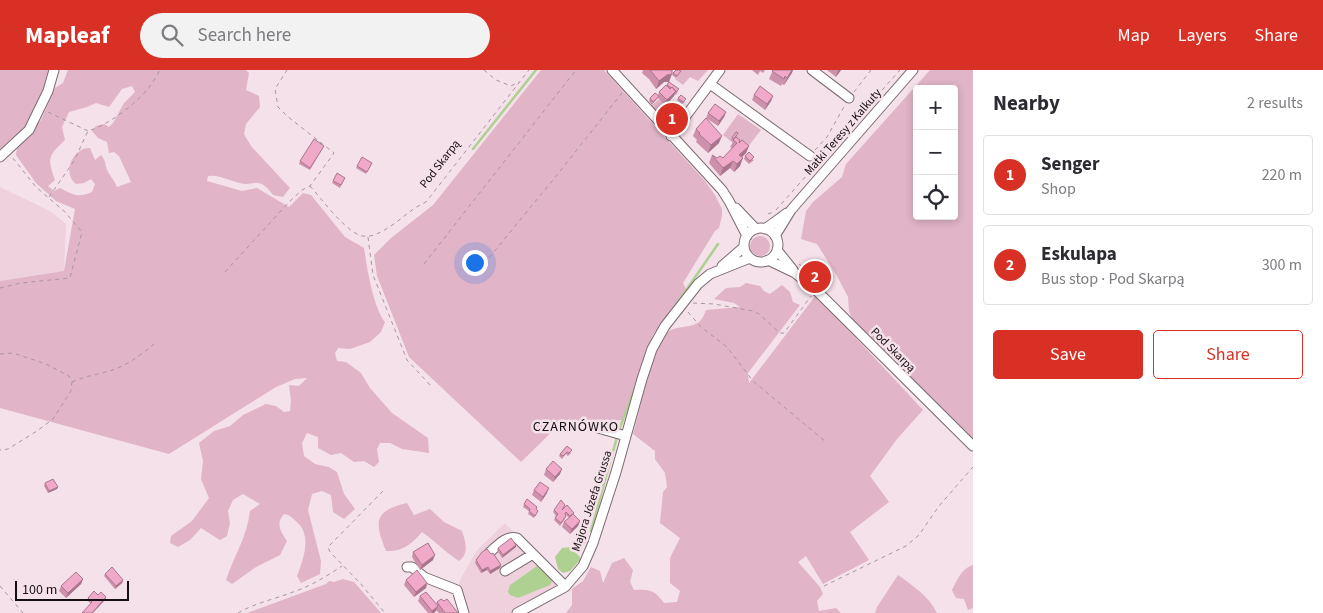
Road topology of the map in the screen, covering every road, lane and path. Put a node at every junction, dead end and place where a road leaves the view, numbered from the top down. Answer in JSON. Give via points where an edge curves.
{"nodes":[{"id":1,"x":54,"y":70,"type":"edge"},
{"id":2,"x":160,"y":70,"type":"edge"},
{"id":3,"x":287,"y":70,"type":"edge"},
{"id":4,"x":484,"y":70,"type":"edge"},
{"id":5,"x":529,"y":70,"type":"edge"},
{"id":6,"x":576,"y":70,"type":"edge"},
{"id":7,"x":612,"y":70,"type":"edge"},
{"id":8,"x":720,"y":70,"type":"edge"},
{"id":9,"x":812,"y":70,"type":"edge"},
{"id":10,"x":871,"y":70,"type":"edge"},
{"id":11,"x":900,"y":70,"type":"edge"},
{"id":12,"x":914,"y":70,"type":"edge"},
{"id":13,"x":522,"y":80,"type":"junction"},
{"id":14,"x":710,"y":84,"type":"junction"},
{"id":15,"x":627,"y":87,"type":"junction"},
{"id":16,"x":849,"y":98,"type":"junction"},
{"id":17,"x":40,"y":108,"type":"junction"},
{"id":18,"x":88,"y":131,"type":"junction"},
{"id":19,"x":671,"y":136,"type":"junction"},
{"id":20,"x":4,"y":154,"type":"edge"},
{"id":21,"x":810,"y":156,"type":"joint"},
{"id":22,"x":310,"y":186,"type":"junction"},
{"id":23,"x":48,"y":197,"type":"junction"},
{"id":24,"x":729,"y":201,"type":"junction"},
{"id":25,"x":791,"y":210,"type":"junction"},
{"id":26,"x":768,"y":214,"type":"junction"},
{"id":27,"x":764,"y":216,"type":"dead end"},
{"id":28,"x":774,"y":223,"type":"junction"},
{"id":29,"x":761,"y":229,"type":"junction"},
{"id":30,"x":368,"y":236,"type":"junction"},
{"id":31,"x":746,"y":236,"type":"junction"},
{"id":32,"x":775,"y":236,"type":"junction"},
{"id":33,"x":744,"y":247,"type":"junction"},
{"id":34,"x":777,"y":250,"type":"junction"},
{"id":35,"x":750,"y":258,"type":"junction"},
{"id":36,"x":768,"y":260,"type":"junction"},
{"id":37,"x":424,"y":264,"type":"dead end"},
{"id":38,"x":479,"y":270,"type":"dead end"},
{"id":39,"x":718,"y":270,"type":"junction"},
{"id":40,"x":224,"y":272,"type":"dead end"},
{"id":41,"x":795,"y":273,"type":"junction"},
{"id":42,"x":0,"y":288,"type":"edge"},
{"id":43,"x":816,"y":290,"type":"junction"},
{"id":44,"x":682,"y":303,"type":"junction"},
{"id":45,"x":154,"y":344,"type":"dead end"},
{"id":46,"x":0,"y":354,"type":"edge"},
{"id":47,"x":72,"y":382,"type":"junction"},
{"id":48,"x":431,"y":386,"type":"dead end"},
{"id":49,"x":598,"y":428,"type":"dead end"},
{"id":50,"x":626,"y":436,"type":"junction"},
{"id":51,"x":826,"y":442,"type":"dead end"},
{"id":52,"x":973,"y":446,"type":"edge"},
{"id":53,"x":0,"y":450,"type":"edge"},
{"id":54,"x":973,"y":467,"type":"edge"},
{"id":55,"x":383,"y":492,"type":"dead end"},
{"id":56,"x":489,"y":553,"type":"edge"},
{"id":57,"x":533,"y":554,"type":"junction"},
{"id":58,"x":343,"y":565,"type":"junction"},
{"id":59,"x":407,"y":568,"type":"dead end"},
{"id":60,"x":505,"y":571,"type":"dead end"},
{"id":61,"x":0,"y":586,"type":"edge"},
{"id":62,"x":565,"y":586,"type":"junction"},
{"id":63,"x":824,"y":586,"type":"dead end"},
{"id":64,"x":23,"y":613,"type":"edge"},
{"id":65,"x":238,"y":613,"type":"edge"},
{"id":66,"x":385,"y":613,"type":"edge"},
{"id":67,"x":464,"y":613,"type":"edge"},
{"id":68,"x":517,"y":613,"type":"edge"}],
"edges":[{"from":1,"to":17,"type":"street"},
{"from":2,"to":18,"type":"path","via":[[135,102],[102,127]]},
{"from":3,"to":22,"type":"path","via":[[275,89],[278,107],[334,152]]},
{"from":4,"to":13,"type":"path","via":[[511,86]]},
{"from":5,"to":13,"type":"path","name":"Pod Skarpą"},
{"from":6,"to":37,"type":"path"},
{"from":7,"to":15,"type":"street"},
{"from":8,"to":14,"type":"street"},
{"from":9,"to":16,"type":"street"},
{"from":10,"to":16,"type":"path"},
{"from":11,"to":26,"type":"path","via":[[794,191]]},
{"from":12,"to":25,"type":"street","name":"Matki Teresy z Kalkuty"},
{"from":13,"to":30,"type":"path","name":"Pod Skarpą","via":[[426,202],[391,226]]},
{"from":14,"to":19,"type":"street"},
{"from":14,"to":21,"type":"street"},
{"from":15,"to":19,"type":"street"},
{"from":15,"to":38,"type":"path"},
{"from":16,"to":21,"type":"path","via":[[827,137]]},
{"from":17,"to":18,"type":"path"},
{"from":17,"to":20,"type":"street","via":[[29,130]]},
{"from":18,"to":23,"type":"path","via":[[74,161]]},
{"from":19,"to":24,"type":"street"},
{"from":20,"to":23,"type":"path"},
{"from":22,"to":30,"type":"path","via":[[349,229]]},
{"from":22,"to":40,"type":"path","via":[[290,201]]},
{"from":23,"to":42,"type":"path","via":[[82,232],[70,278]]},
{"from":24,"to":29,"type":"street"},
{"from":24,"to":31,"type":"street"},
{"from":25,"to":28,"type":"street","name":"Matki Teresy z Kalkuty"},
{"from":25,"to":32,"type":"street","name":"Matki Teresy z Kalkuty"},
{"from":26,"to":27,"type":"path"},
{"from":26,"to":28,"type":"path"},
{"from":28,"to":29,"type":"street","name":"Matki Teresy z Kalkuty"},
{"from":29,"to":31,"type":"street"},
{"from":29,"to":32,"type":"street"},
{"from":30,"to":48,"type":"path","via":[[373,275],[407,360]]},
{"from":31,"to":33,"type":"street"},
{"from":32,"to":34,"type":"street"},
{"from":33,"to":35,"type":"street"},
{"from":33,"to":39,"type":"street","name":"Majora Józefa Grussa"},
{"from":34,"to":36,"type":"street"},
{"from":34,"to":41,"type":"street","name":"Pod Skarpą"},
{"from":35,"to":36,"type":"street","via":[[761,262]]},
{"from":35,"to":39,"type":"street","name":"Majora Józefa Grussa"},
{"from":36,"to":41,"type":"street","name":"Pod Skarpą"},
{"from":39,"to":44,"type":"street","name":"Majora Józefa Grussa","via":[[698,284]]},
{"from":41,"to":43,"type":"street","name":"Pod Skarpą"},
{"from":43,"to":44,"type":"path","via":[[784,333],[754,311],[714,304]]},
{"from":43,"to":52,"type":"street","name":"Pod Skarpą"},
{"from":44,"to":50,"type":"street","name":"Majora Józefa Grussa","via":[[652,349]]},
{"from":44,"to":51,"type":"path","via":[[701,327],[727,347],[754,381]]},
{"from":45,"to":47,"type":"path","via":[[116,369]]},
{"from":46,"to":47,"type":"path","via":[[13,353],[46,364],[69,376]]},
{"from":47,"to":53,"type":"path","via":[[71,391],[53,419]]},
{"from":49,"to":50,"type":"street"},
{"from":50,"to":62,"type":"street","name":"Majora Józefa Grussa","via":[[593,543],[583,566]]},
{"from":54,"to":63,"type":"path","via":[[906,546]]},
{"from":55,"to":58,"type":"path","via":[[328,547]]},
{"from":56,"to":57,"type":"street","via":[[512,537]]},
{"from":57,"to":60,"type":"street"},
{"from":57,"to":62,"type":"street"},
{"from":58,"to":65,"type":"path","via":[[324,578]]},
{"from":58,"to":66,"type":"path"},
{"from":59,"to":67,"type":"street","via":[[412,567],[424,578],[457,590]]},
{"from":61,"to":64,"type":"path"},
{"from":62,"to":68,"type":"street","name":"Majora Józefa Grussa"}]}
